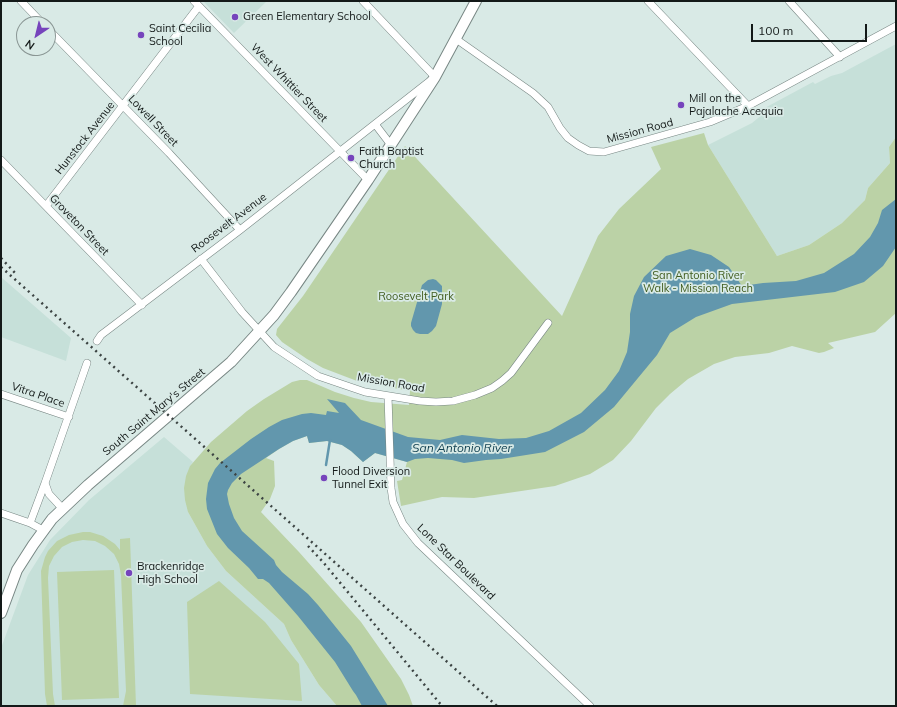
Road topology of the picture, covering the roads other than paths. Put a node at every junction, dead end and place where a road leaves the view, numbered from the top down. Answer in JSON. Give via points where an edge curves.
{"nodes":[{"id":1,"x":21,"y":1,"type":"edge"},
{"id":2,"x":363,"y":1,"type":"edge"},
{"id":3,"x":476,"y":1,"type":"edge"},
{"id":4,"x":648,"y":1,"type":"edge"},
{"id":5,"x":788,"y":1,"type":"edge"},
{"id":6,"x":197,"y":4,"type":"edge"},
{"id":7,"x":35,"y":16,"type":"edge"},
{"id":8,"x":896,"y":26,"type":"edge"},
{"id":9,"x":56,"y":37,"type":"edge"},
{"id":10,"x":456,"y":39,"type":"junction"},
{"id":11,"x":840,"y":57,"type":"junction"},
{"id":12,"x":435,"y":77,"type":"junction"},
{"id":13,"x":123,"y":106,"type":"junction"},
{"id":14,"x":748,"y":106,"type":"junction"},
{"id":15,"x":375,"y":124,"type":"junction"},
{"id":16,"x":392,"y":145,"type":"junction"},
{"id":17,"x":341,"y":152,"type":"junction"},
{"id":18,"x":1,"y":160,"type":"edge"},
{"id":19,"x":368,"y":180,"type":"junction"},
{"id":20,"x":46,"y":206,"type":"junction"},
{"id":21,"x":240,"y":230,"type":"junction"},
{"id":22,"x":201,"y":259,"type":"junction"},
{"id":23,"x":142,"y":305,"type":"junction"},
{"id":24,"x":548,"y":323,"type":"dead end"},
{"id":25,"x":260,"y":332,"type":"junction"},
{"id":26,"x":97,"y":341,"type":"dead end"},
{"id":27,"x":87,"y":363,"type":"dead end"},
{"id":28,"x":1,"y":394,"type":"edge"},
{"id":29,"x":388,"y":396,"type":"junction"},
{"id":30,"x":69,"y":417,"type":"junction"},
{"id":31,"x":45,"y":484,"type":"junction"},
{"id":32,"x":62,"y":508,"type":"junction"},
{"id":33,"x":1,"y":513,"type":"edge"},
{"id":34,"x":30,"y":523,"type":"junction"},
{"id":35,"x":43,"y":530,"type":"junction"},
{"id":36,"x":1,"y":613,"type":"edge"},
{"id":37,"x":590,"y":706,"type":"edge"}],
"edges":[{"from":1,"to":7,"type":"street"},
{"from":2,"to":12,"type":"street"},
{"from":3,"to":10,"type":"main road","name":"Roosevelt Avenue"},
{"from":4,"to":14,"type":"street"},
{"from":5,"to":11,"type":"street"},
{"from":6,"to":13,"type":"street","name":"Hunstock Avenue"},
{"from":6,"to":17,"type":"street","name":"West Whittier Street"},
{"from":8,"to":11,"type":"street","name":"Mission Road"},
{"from":9,"to":13,"type":"street","name":"Lowell Street"},
{"from":10,"to":12,"type":"main road","name":"Roosevelt Avenue"},
{"from":10,"to":14,"type":"street","name":"Mission Road","via":[[533,93],[548,107],[568,138],[589,151],[604,152],[681,131]]},
{"from":11,"to":14,"type":"street","name":"Mission Road"},
{"from":12,"to":15,"type":"street","name":"Roosevelt Avenue"},
{"from":12,"to":16,"type":"main road","name":"Roosevelt Avenue"},
{"from":13,"to":20,"type":"street","name":"Hunstock Avenue"},
{"from":13,"to":21,"type":"street","name":"Lowell Street"},
{"from":15,"to":16,"type":"street"},
{"from":15,"to":17,"type":"street","name":"Roosevelt Avenue"},
{"from":16,"to":19,"type":"main road","name":"Roosevelt Avenue"},
{"from":17,"to":19,"type":"street","name":"West Whittier Street"},
{"from":17,"to":21,"type":"street","name":"Roosevelt Avenue"},
{"from":18,"to":20,"type":"street","name":"Groveton Street"},
{"from":19,"to":25,"type":"main road","name":"Roosevelt Avenue","via":[[290,295]]},
{"from":20,"to":23,"type":"street","name":"Groveton Street"},
{"from":21,"to":22,"type":"street","name":"Roosevelt Avenue"},
{"from":22,"to":23,"type":"street","name":"Roosevelt Avenue"},
{"from":22,"to":25,"type":"street","name":"Mission Road"},
{"from":23,"to":26,"type":"street","name":"Roosevelt Avenue","via":[[101,335]]},
{"from":24,"to":29,"type":"street","name":"Mission Road","via":[[502,381],[475,396],[436,402]]},
{"from":25,"to":29,"type":"street","name":"Mission Road","via":[[274,347],[318,376],[365,392]]},
{"from":25,"to":32,"type":"main road","name":"South Saint Mary's Street","via":[[227,366]]},
{"from":27,"to":30,"type":"street"},
{"from":28,"to":30,"type":"street","name":"Vitra Place"},
{"from":29,"to":37,"type":"street","name":"Lone Star Boulevard","via":[[393,502],[410,533]]},
{"from":30,"to":31,"type":"street"},
{"from":31,"to":32,"type":"street","via":[[49,494]]},
{"from":31,"to":34,"type":"street"},
{"from":32,"to":35,"type":"main road","name":"South Saint Mary's Street"},
{"from":33,"to":34,"type":"street"},
{"from":34,"to":35,"type":"street"},
{"from":35,"to":36,"type":"main road","name":"South Saint Mary's Street","via":[[17,570]]}]}
